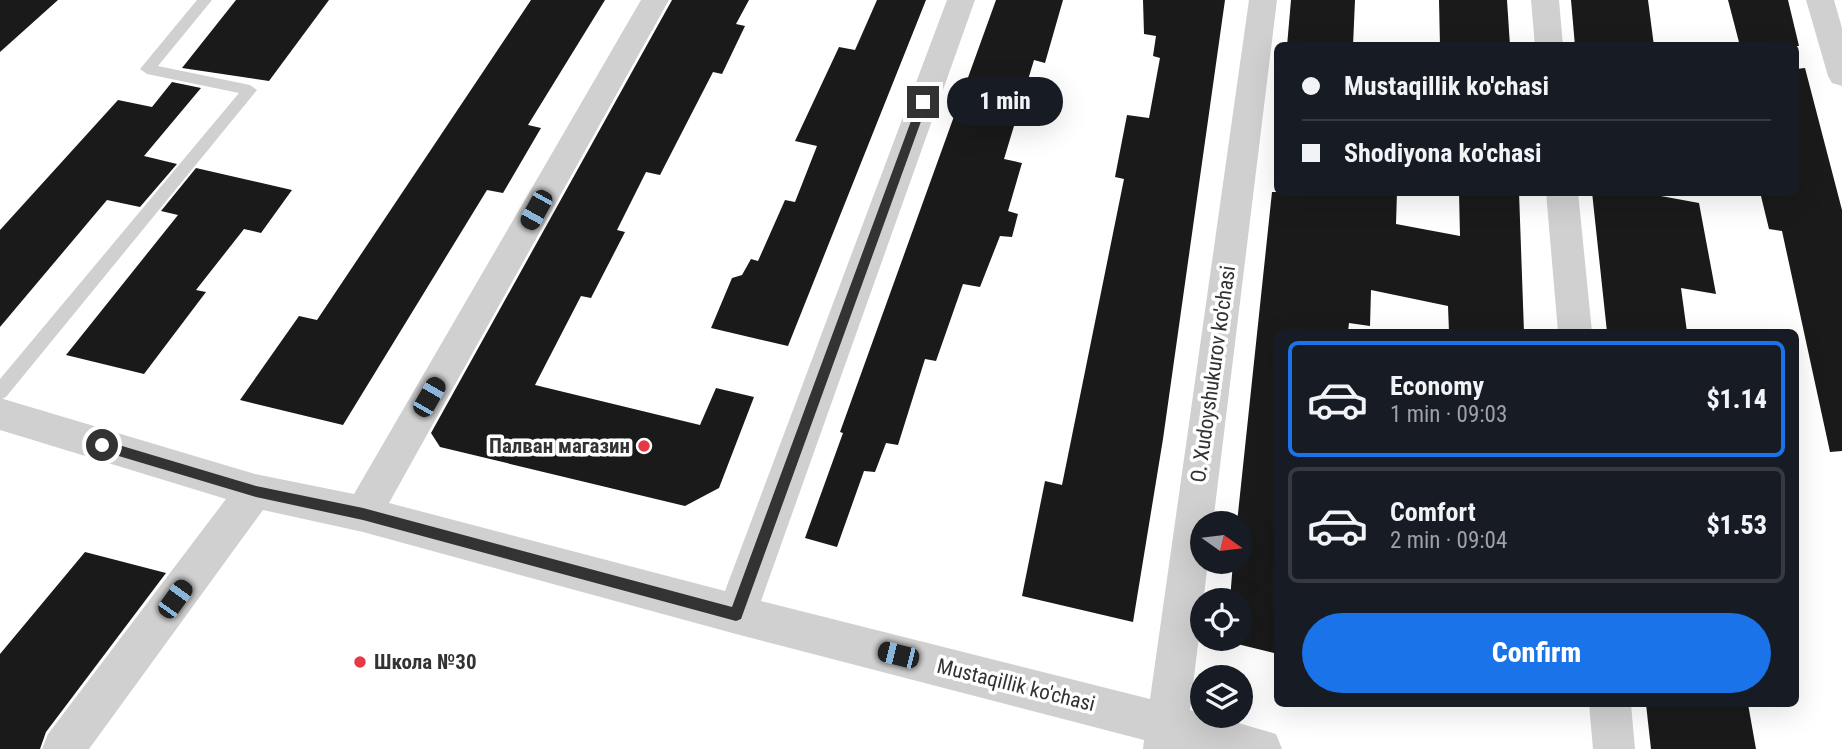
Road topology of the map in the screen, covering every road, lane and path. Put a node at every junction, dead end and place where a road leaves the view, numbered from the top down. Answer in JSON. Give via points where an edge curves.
{"nodes":[{"id":1,"x":205,"y":0,"type":"edge"},
{"id":2,"x":655,"y":0,"type":"edge"},
{"id":3,"x":961,"y":0,"type":"edge"},
{"id":4,"x":1263,"y":0,"type":"edge"},
{"id":5,"x":1545,"y":0,"type":"edge"},
{"id":6,"x":1820,"y":0,"type":"edge"},
{"id":7,"x":1549,"y":42,"type":"edge"},
{"id":8,"x":1842,"y":76,"type":"edge"},
{"id":9,"x":1562,"y":196,"type":"edge"},
{"id":10,"x":1575,"y":329,"type":"edge"},
{"id":11,"x":0,"y":391,"type":"edge"},
{"id":12,"x":0,"y":414,"type":"edge"},
{"id":13,"x":256,"y":491,"type":"junction"},
{"id":14,"x":363,"y":514,"type":"junction"},
{"id":15,"x":736,"y":614,"type":"junction"},
{"id":16,"x":1610,"y":707,"type":"edge"},
{"id":17,"x":1166,"y":736,"type":"edge"},
{"id":18,"x":63,"y":749,"type":"edge"},
{"id":19,"x":1261,"y":749,"type":"edge"},
{"id":20,"x":1614,"y":749,"type":"edge"}],
"edges":[{"from":1,"to":11,"type":"lane","via":[[147,69],[250,90]]},
{"from":2,"to":14,"type":"street"},
{"from":3,"to":15,"type":"street"},
{"from":4,"to":17,"type":"street","name":"O. Xudoyshukurov ko'chasi"},
{"from":5,"to":7,"type":"street"},
{"from":6,"to":8,"type":"street"},
{"from":9,"to":10,"type":"street"},
{"from":12,"to":13,"type":"street","name":"Mustaqillik ko'chasi"},
{"from":13,"to":14,"type":"street","name":"Mustaqillik ko'chasi"},
{"from":13,"to":18,"type":"street"},
{"from":14,"to":15,"type":"street","name":"Mustaqillik ko'chasi"},
{"from":15,"to":17,"type":"street","name":"Mustaqillik ko'chasi"},
{"from":16,"to":20,"type":"street"},
{"from":17,"to":19,"type":"street","name":"Mustaqillik ko'chasi"}]}
